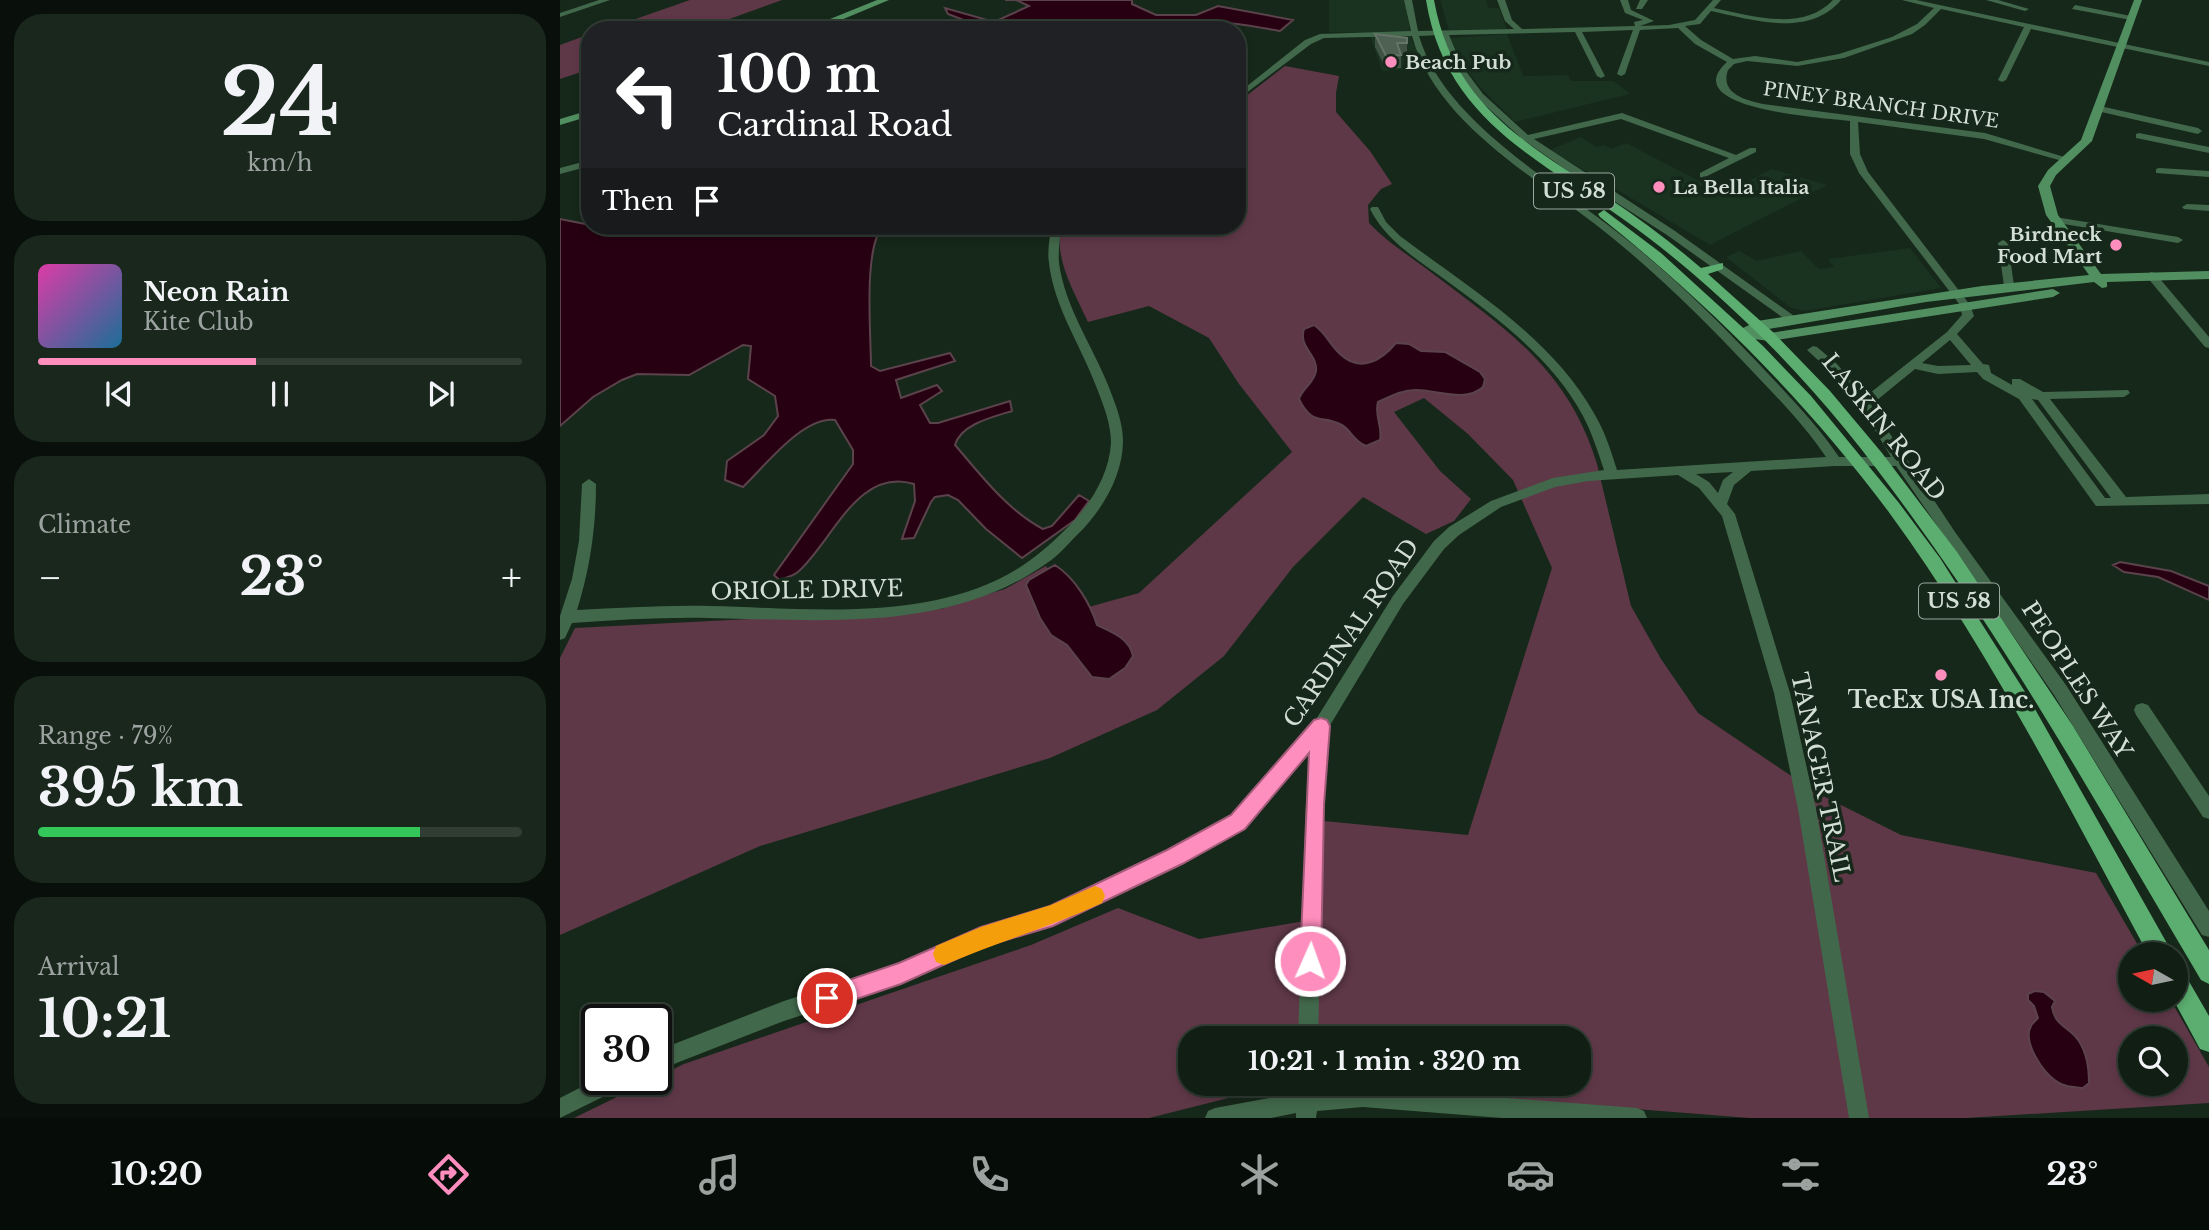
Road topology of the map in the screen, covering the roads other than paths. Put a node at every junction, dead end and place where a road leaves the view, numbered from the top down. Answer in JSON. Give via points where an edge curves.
{"nodes":[{"id":1,"x":606,"y":0,"type":"edge"},
{"id":2,"x":886,"y":0,"type":"edge"},
{"id":3,"x":1408,"y":0,"type":"edge"},
{"id":4,"x":1418,"y":0,"type":"edge"},
{"id":5,"x":1430,"y":0,"type":"edge"},
{"id":6,"x":1501,"y":0,"type":"edge"},
{"id":7,"x":1624,"y":0,"type":"edge"},
{"id":8,"x":1717,"y":0,"type":"edge"},
{"id":9,"x":1837,"y":0,"type":"edge"},
{"id":10,"x":1906,"y":0,"type":"edge"},
{"id":11,"x":1990,"y":0,"type":"edge"},
{"id":12,"x":2030,"y":0,"type":"edge"},
{"id":13,"x":2138,"y":0,"type":"edge"},
{"id":14,"x":1939,"y":7,"type":"junction"},
{"id":15,"x":2075,"y":7,"type":"edge"},
{"id":16,"x":1711,"y":9,"type":"junction"},
{"id":17,"x":2025,"y":9,"type":"junction"},
{"id":18,"x":560,"y":15,"type":"edge"},
{"id":19,"x":2131,"y":18,"type":"junction"},
{"id":20,"x":831,"y":21,"type":"edge"},
{"id":21,"x":2015,"y":24,"type":"junction"},
{"id":22,"x":1513,"y":26,"type":"junction"},
{"id":23,"x":1680,"y":26,"type":"junction"},
{"id":24,"x":2028,"y":27,"type":"junction"},
{"id":25,"x":1522,"y":32,"type":"junction"},
{"id":26,"x":1636,"y":33,"type":"junction"},
{"id":27,"x":1580,"y":34,"type":"junction"},
{"id":28,"x":1430,"y":35,"type":"junction"},
{"id":29,"x":2121,"y":46,"type":"junction"},
{"id":30,"x":1732,"y":62,"type":"junction"},
{"id":31,"x":2209,"y":64,"type":"edge"},
{"id":32,"x":1612,"y":68,"type":"junction"},
{"id":33,"x":1601,"y":76,"type":"dead end"},
{"id":34,"x":2002,"y":80,"type":"dead end"},
{"id":35,"x":1246,"y":91,"type":"edge"},
{"id":36,"x":2100,"y":109,"type":"junction"},
{"id":37,"x":581,"y":116,"type":"edge"},
{"id":38,"x":1854,"y":120,"type":"junction"},
{"id":39,"x":560,"y":122,"type":"edge"},
{"id":40,"x":2198,"y":131,"type":"dead end"},
{"id":41,"x":2139,"y":136,"type":"dead end"},
{"id":42,"x":1511,"y":140,"type":"junction"},
{"id":43,"x":1753,"y":150,"type":"dead end"},
{"id":44,"x":1736,"y":158,"type":"junction"},
{"id":45,"x":2066,"y":159,"type":"junction"},
{"id":46,"x":2206,"y":161,"type":"edge"},
{"id":47,"x":581,"y":165,"type":"edge"},
{"id":48,"x":560,"y":171,"type":"edge"},
{"id":49,"x":2159,"y":171,"type":"dead end"},
{"id":50,"x":1703,"y":175,"type":"dead end"},
{"id":51,"x":2187,"y":206,"type":"dead end"},
{"id":52,"x":2209,"y":208,"type":"edge"},
{"id":53,"x":1375,"y":209,"type":"dead end"},
{"id":54,"x":2055,"y":220,"type":"junction"},
{"id":55,"x":1670,"y":232,"type":"junction"},
{"id":56,"x":1056,"y":235,"type":"edge"},
{"id":57,"x":1656,"y":238,"type":"junction"},
{"id":58,"x":2178,"y":240,"type":"dead end"},
{"id":59,"x":2003,"y":243,"type":"dead end"},
{"id":60,"x":1718,"y":266,"type":"junction"},
{"id":61,"x":1698,"y":273,"type":"junction"},
{"id":62,"x":2209,"y":275,"type":"edge"},
{"id":63,"x":2156,"y":281,"type":"junction"},
{"id":64,"x":2102,"y":283,"type":"junction"},
{"id":65,"x":2009,"y":286,"type":"junction"},
{"id":66,"x":2209,"y":286,"type":"edge"},
{"id":67,"x":1960,"y":299,"type":"junction"},
{"id":68,"x":1793,"y":320,"type":"junction"},
{"id":69,"x":1757,"y":325,"type":"junction"},
{"id":70,"x":1951,"y":334,"type":"junction"},
{"id":71,"x":1735,"y":336,"type":"junction"},
{"id":72,"x":1770,"y":337,"type":"junction"},
{"id":73,"x":2209,"y":344,"type":"edge"},
{"id":74,"x":1813,"y":350,"type":"dead end"},
{"id":75,"x":1913,"y":365,"type":"junction"},
{"id":76,"x":1978,"y":366,"type":"junction"},
{"id":77,"x":2124,"y":393,"type":"dead end"},
{"id":78,"x":2023,"y":396,"type":"junction"},
{"id":79,"x":2041,"y":396,"type":"junction"},
{"id":80,"x":1864,"y":404,"type":"junction"},
{"id":81,"x":1835,"y":461,"type":"junction"},
{"id":82,"x":1855,"y":461,"type":"junction"},
{"id":83,"x":1880,"y":461,"type":"junction"},
{"id":84,"x":1900,"y":462,"type":"junction"},
{"id":85,"x":1746,"y":468,"type":"junction"},
{"id":86,"x":1681,"y":471,"type":"junction"},
{"id":87,"x":1612,"y":474,"type":"junction"},
{"id":88,"x":589,"y":484,"type":"dead end"},
{"id":89,"x":2209,"y":499,"type":"edge"},
{"id":90,"x":2122,"y":502,"type":"junction"},
{"id":91,"x":1721,"y":503,"type":"junction"},
{"id":92,"x":568,"y":617,"type":"junction"},
{"id":93,"x":560,"y":634,"type":"edge"},
{"id":94,"x":2142,"y":710,"type":"dead end"},
{"id":95,"x":2068,"y":721,"type":"junction"},
{"id":96,"x":1321,"y":726,"type":"junction"},
{"id":97,"x":2074,"y":748,"type":"junction"},
{"id":98,"x":2049,"y":751,"type":"junction"},
{"id":99,"x":2209,"y":811,"type":"edge"},
{"id":100,"x":2209,"y":928,"type":"edge"},
{"id":101,"x":2154,"y":942,"type":"edge"},
{"id":102,"x":2209,"y":972,"type":"edge"},
{"id":103,"x":2188,"y":1002,"type":"edge"},
{"id":104,"x":1308,"y":1026,"type":"edge"},
{"id":105,"x":2209,"y":1040,"type":"edge"},
{"id":106,"x":672,"y":1055,"type":"edge"},
{"id":107,"x":587,"y":1095,"type":"edge"},
{"id":108,"x":1307,"y":1101,"type":"edge"},
{"id":109,"x":560,"y":1109,"type":"edge"},
{"id":110,"x":1215,"y":1118,"type":"edge"},
{"id":111,"x":1637,"y":1118,"type":"edge"},
{"id":112,"x":1859,"y":1118,"type":"edge"}],
"edges":[{"from":1,"to":18,"type":"street"},
{"from":2,"to":20,"type":"street"},
{"from":3,"to":28,"type":"street","name":"LASKIN ROAD"},
{"from":4,"to":28,"type":"main road","name":"LASKIN ROAD","number":"US 58"},
{"from":5,"to":28,"type":"main road","name":"LASKIN ROAD","number":"US 58"},
{"from":6,"to":22,"type":"street"},
{"from":7,"to":22,"type":"street","via":[[1628,11],[1650,22]]},
{"from":8,"to":16,"type":"street"},
{"from":9,"to":16,"type":"street","via":[[1826,13],[1801,19],[1773,20]]},
{"from":10,"to":14,"type":"street"},
{"from":11,"to":17,"type":"street"},
{"from":12,"to":17,"type":"street"},
{"from":13,"to":19,"type":"street"},
{"from":14,"to":21,"type":"street"},
{"from":14,"to":30,"type":"street","via":[[1913,30],[1829,59],[1798,64]]},
{"from":15,"to":19,"type":"street"},
{"from":16,"to":23,"type":"street","via":[[1697,22]]},
{"from":17,"to":21,"type":"street"},
{"from":19,"to":29,"type":"street"},
{"from":21,"to":24,"type":"street"},
{"from":22,"to":25,"type":"street"},
{"from":23,"to":26,"type":"street"},
{"from":23,"to":30,"type":"street"},
{"from":24,"to":29,"type":"street"},
{"from":24,"to":34,"type":"street"},
{"from":25,"to":27,"type":"street"},
{"from":25,"to":28,"type":"street"},
{"from":26,"to":27,"type":"street"},
{"from":26,"to":32,"type":"street"},
{"from":27,"to":32,"type":"street"},
{"from":28,"to":35,"type":"street","via":[[1318,37]]},
{"from":28,"to":42,"type":"street","name":"LASKIN ROAD","via":[[1455,60]]},
{"from":28,"to":42,"type":"main road","name":"LASKIN ROAD","number":"US 58","via":[[1431,55],[1450,83],[1469,107]]},
{"from":29,"to":31,"type":"street"},
{"from":29,"to":36,"type":"street"},
{"from":30,"to":38,"type":"street","name":"PINEY BRANCH DRIVE","via":[[1721,76],[1723,86],[1735,98],[1763,107]]},
{"from":32,"to":33,"type":"street"},
{"from":36,"to":40,"type":"street"},
{"from":36,"to":45,"type":"street","via":[[2086,141]]},
{"from":37,"to":39,"type":"street"},
{"from":38,"to":45,"type":"street","name":"PINEY BRANCH DRIVE","via":[[1985,136]]},
{"from":38,"to":67,"type":"street","via":[[1855,154],[1864,173]]},
{"from":41,"to":46,"type":"street"},
{"from":42,"to":44,"type":"street","via":[[1617,116]]},
{"from":42,"to":55,"type":"street","name":"LASKIN ROAD"},
{"from":42,"to":57,"type":"main road","name":"LASKIN ROAD","number":"US 58"},
{"from":42,"to":71,"type":"main road","name":"LASKIN ROAD","number":"US 58","via":[[1692,284]]},
{"from":43,"to":44,"type":"street"},
{"from":44,"to":50,"type":"street"},
{"from":45,"to":54,"type":"street","via":[[2050,172],[2044,186]]},
{"from":46,"to":49,"type":"street"},
{"from":47,"to":48,"type":"street"},
{"from":51,"to":52,"type":"street"},
{"from":53,"to":87,"type":"street","via":[[1396,237],[1500,315],[1545,358],[1586,410]]},
{"from":54,"to":58,"type":"street"},
{"from":54,"to":64,"type":"street"},
{"from":55,"to":57,"type":"street"},
{"from":55,"to":60,"type":"street","name":"LASKIN ROAD"},
{"from":56,"to":92,"type":"street","name":"ORIOLE DRIVE","via":[[1055,267],[1113,417],[1117,444],[1094,506],[1048,557],[976,596],[919,609],[857,614],[667,612]]},
{"from":57,"to":61,"type":"main road","name":"LASKIN ROAD","number":"US 58"},
{"from":59,"to":65,"type":"street"},
{"from":60,"to":61,"type":"main road"},
{"from":60,"to":68,"type":"street","name":"LASKIN ROAD"},
{"from":61,"to":69,"type":"main road","name":"LASKIN ROAD","number":"US 58"},
{"from":62,"to":63,"type":"street"},
{"from":63,"to":64,"type":"street"},
{"from":63,"to":66,"type":"street"},
{"from":63,"to":73,"type":"street"},
{"from":64,"to":65,"type":"street"},
{"from":64,"to":67,"type":"street","via":[[2043,294]]},
{"from":65,"to":67,"type":"street"},
{"from":67,"to":68,"type":"street"},
{"from":67,"to":70,"type":"street","via":[[1968,316]]},
{"from":67,"to":72,"type":"street"},
{"from":68,"to":69,"type":"street"},
{"from":69,"to":71,"type":"street"},
{"from":69,"to":72,"type":"main road","name":"LASKIN ROAD","number":"US 58"},
{"from":70,"to":75,"type":"street"},
{"from":70,"to":76,"type":"street"},
{"from":71,"to":72,"type":"street"},
{"from":71,"to":81,"type":"street","name":"LASKIN ROAD"},
{"from":71,"to":82,"type":"main road","name":"LASKIN ROAD","number":"US 58","via":[[1797,392]]},
{"from":72,"to":83,"type":"main road","name":"LASKIN ROAD","number":"US 58"},
{"from":74,"to":80,"type":"street","name":"PEOPLES WAY"},
{"from":75,"to":76,"type":"street","via":[[1938,370]]},
{"from":75,"to":80,"type":"street"},
{"from":76,"to":78,"type":"street"},
{"from":76,"to":79,"type":"street"},
{"from":77,"to":79,"type":"street"},
{"from":78,"to":79,"type":"street"},
{"from":78,"to":90,"type":"street","via":[[2101,503]]},
{"from":79,"to":90,"type":"street"},
{"from":80,"to":84,"type":"street","name":"PEOPLES WAY"},
{"from":81,"to":82,"type":"street","name":"CARDINAL ROAD"},
{"from":81,"to":85,"type":"street","name":"CARDINAL ROAD"},
{"from":82,"to":83,"type":"street","name":"CARDINAL ROAD"},
{"from":82,"to":98,"type":"main road","name":"LASKIN ROAD","number":"US 58","via":[[1954,593]]},
{"from":83,"to":84,"type":"street","name":"CARDINAL ROAD"},
{"from":83,"to":95,"type":"main road","name":"LASKIN ROAD","number":"US 58"},
{"from":84,"to":95,"type":"street","name":"PEOPLES WAY","via":[[2012,620]]},
{"from":85,"to":86,"type":"street","name":"CARDINAL ROAD"},
{"from":85,"to":91,"type":"street","via":[[1728,483]]},
{"from":86,"to":87,"type":"street","name":"CARDINAL ROAD"},
{"from":86,"to":91,"type":"street","name":"TANAGER TRAIL"},
{"from":87,"to":96,"type":"street","name":"CARDINAL ROAD","via":[[1553,483],[1515,495],[1454,531],[1398,600]]},
{"from":88,"to":92,"type":"street","via":[[591,513]]},
{"from":89,"to":90,"type":"street"},
{"from":91,"to":112,"type":"street","name":"TANAGER TRAIL","via":[[1751,588],[1797,757]]},
{"from":92,"to":93,"type":"street"},
{"from":94,"to":99,"type":"street","name":"PEOPLES WAY"},
{"from":95,"to":97,"type":"main road","name":"LASKIN ROAD","number":"US 58"},
{"from":95,"to":100,"type":"street","name":"PEOPLES WAY"},
{"from":96,"to":104,"type":"street"},
{"from":96,"to":106,"type":"street","name":"CARDINAL ROAD","via":[[1238,822],[1153,869],[1053,915],[981,937],[901,973],[784,1011]]},
{"from":97,"to":98,"type":"main road"},
{"from":97,"to":102,"type":"main road","name":"LASKIN ROAD","number":"US 58"},
{"from":98,"to":101,"type":"main road","name":"LASKIN ROAD","number":"US 58"},
{"from":103,"to":105,"type":"main road"},
{"from":107,"to":109,"type":"street"},
{"from":108,"to":110,"type":"street"},
{"from":108,"to":111,"type":"street","via":[[1363,1097]]}]}
